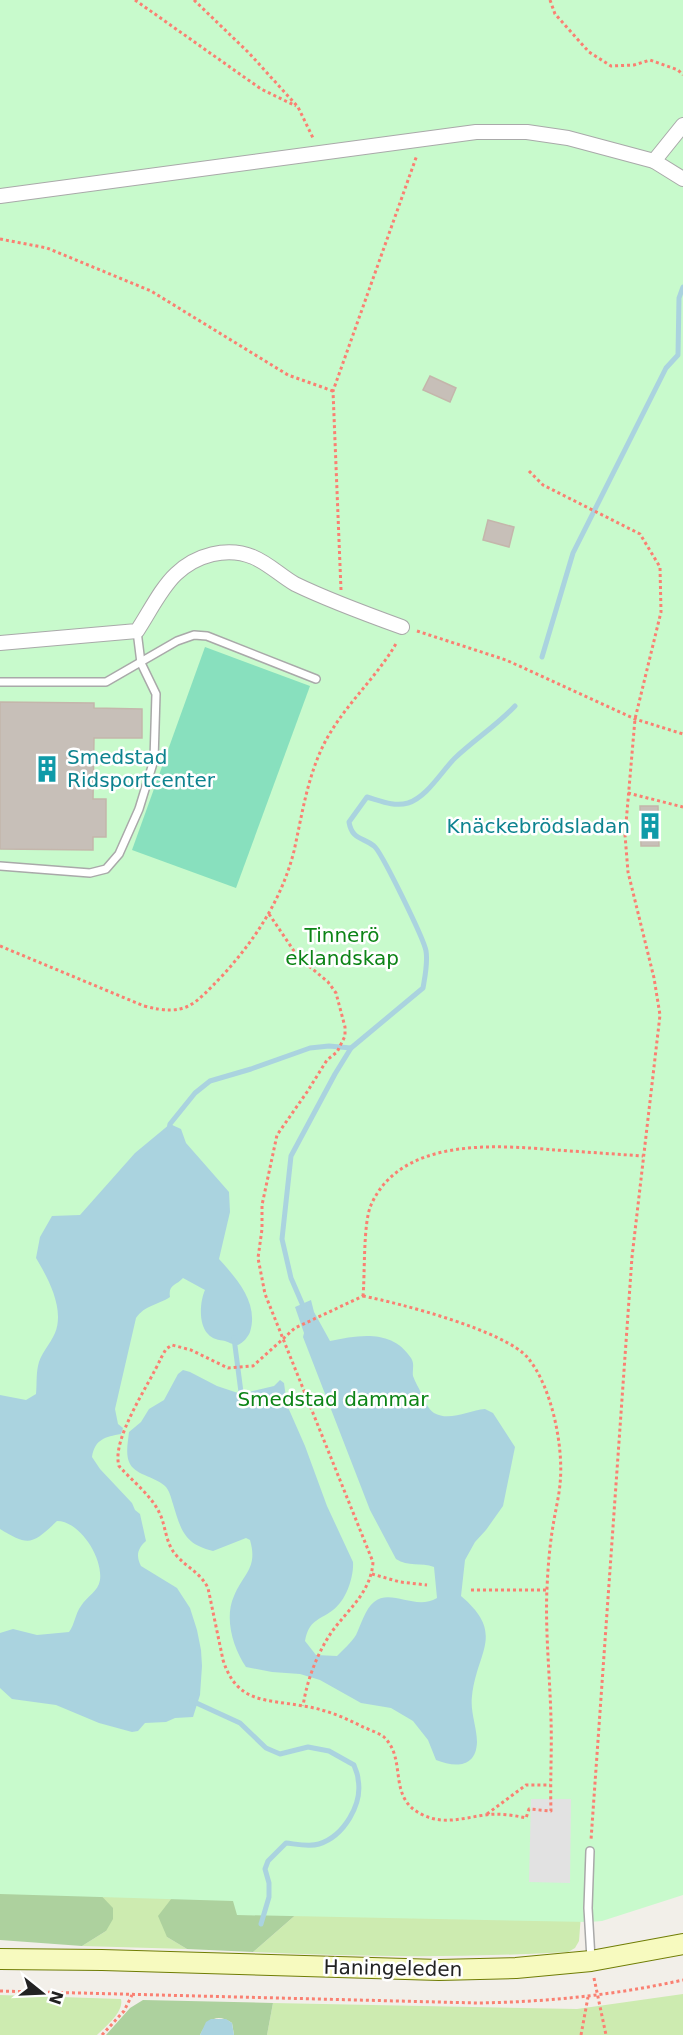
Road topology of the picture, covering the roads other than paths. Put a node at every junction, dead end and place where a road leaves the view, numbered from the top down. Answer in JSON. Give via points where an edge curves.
{"nodes":[{"id":1,"x":683,"y":125,"type":"edge"},
{"id":2,"x":654,"y":160,"type":"junction"},
{"id":3,"x":683,"y":179,"type":"edge"},
{"id":4,"x":0,"y":196,"type":"edge"},
{"id":5,"x":402,"y":627,"type":"road end"},
{"id":6,"x":137,"y":631,"type":"junction"},
{"id":7,"x":0,"y":643,"type":"edge"},
{"id":8,"x":141,"y":663,"type":"junction"},
{"id":9,"x":315,"y":679,"type":"dead end"},
{"id":10,"x":0,"y":682,"type":"edge"},
{"id":11,"x":0,"y":866,"type":"edge"},
{"id":12,"x":590,"y":1851,"type":"road end"},
{"id":13,"x":683,"y":1944,"type":"edge"},
{"id":14,"x":0,"y":1951,"type":"edge"},
{"id":15,"x":0,"y":1959,"type":"edge"},
{"id":16,"x":102,"y":1960,"type":"junction"},
{"id":17,"x":591,"y":1961,"type":"junction"}],
"edges":[{"from":1,"to":2,"type":"street"},
{"from":2,"to":3,"type":"street"},
{"from":2,"to":4,"type":"street","via":[[568,138],[527,132],[476,132]]},
{"from":5,"to":6,"type":"street","via":[[288,580],[255,557],[217,552],[195,560],[176,574]]},
{"from":6,"to":7,"type":"street"},
{"from":6,"to":8,"type":"lane"},
{"from":8,"to":9,"type":"lane","via":[[177,641],[194,635],[207,636]]},
{"from":8,"to":10,"type":"lane","via":[[106,682]]},
{"from":8,"to":11,"type":"lane","via":[[156,694],[154,760],[139,809],[119,854],[106,869],[90,873]]},
{"from":12,"to":17,"type":"lane"},
{"from":13,"to":17,"type":"main road","name":"Haningeleden"},
{"from":14,"to":16,"type":"main road","name":"Haningeleden"},
{"from":15,"to":16,"type":"main road","name":"Haningeleden"},
{"from":16,"to":17,"type":"main road","name":"Haningeleden","via":[[439,1970]]}]}
